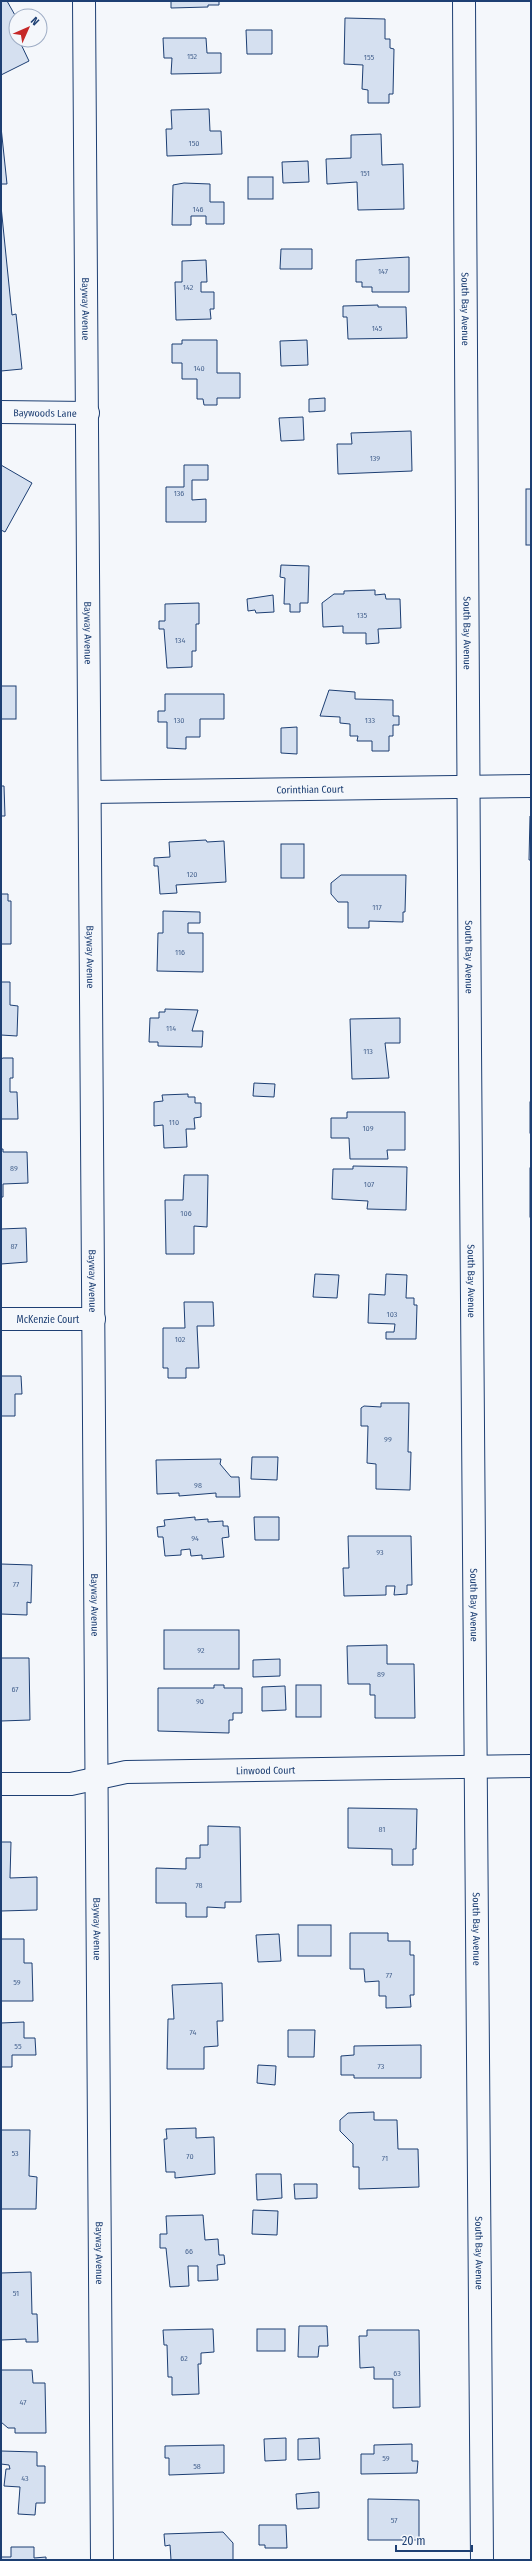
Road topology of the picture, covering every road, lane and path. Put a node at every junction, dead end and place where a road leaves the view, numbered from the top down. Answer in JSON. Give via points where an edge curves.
{"nodes":[{"id":1,"x":84,"y":1,"type":"edge"},
{"id":2,"x":464,"y":1,"type":"edge"},
{"id":3,"x":1,"y":412,"type":"edge"},
{"id":4,"x":88,"y":413,"type":"junction"},
{"id":5,"x":531,"y":786,"type":"edge"},
{"id":6,"x":470,"y":787,"type":"junction"},
{"id":7,"x":90,"y":792,"type":"junction"},
{"id":8,"x":1,"y":1319,"type":"edge"},
{"id":9,"x":94,"y":1319,"type":"junction"},
{"id":10,"x":476,"y":1766,"type":"junction"},
{"id":11,"x":531,"y":1766,"type":"edge"},
{"id":12,"x":96,"y":1778,"type":"junction"},
{"id":13,"x":1,"y":1784,"type":"edge"},
{"id":14,"x":102,"y":2560,"type":"edge"},
{"id":15,"x":482,"y":2560,"type":"edge"}],
"edges":[{"from":1,"to":4,"type":"street","name":"Bayway Avenue"},
{"from":2,"to":6,"type":"street","name":"South Bay Avenue"},
{"from":3,"to":4,"type":"street","name":"Baywoods Lane"},
{"from":4,"to":7,"type":"street","name":"Bayway Avenue"},
{"from":5,"to":6,"type":"street","name":"Corinthian Court"},
{"from":6,"to":7,"type":"street","name":"Corinthian Court","via":[[256,792]]},
{"from":6,"to":10,"type":"street","name":"South Bay Avenue"},
{"from":7,"to":9,"type":"street","name":"Bayway Avenue"},
{"from":8,"to":9,"type":"street","name":"McKenzie Court"},
{"from":9,"to":12,"type":"street","name":"Bayway Avenue"},
{"from":10,"to":11,"type":"street","name":"Linwood Court"},
{"from":10,"to":12,"type":"street","name":"Linwood Court","via":[[126,1772]]},
{"from":10,"to":15,"type":"street","name":"South Bay Avenue"},
{"from":12,"to":13,"type":"street","name":"Linwood Court","via":[[72,1784]]},
{"from":12,"to":14,"type":"street","name":"Bayway Avenue"}]}
